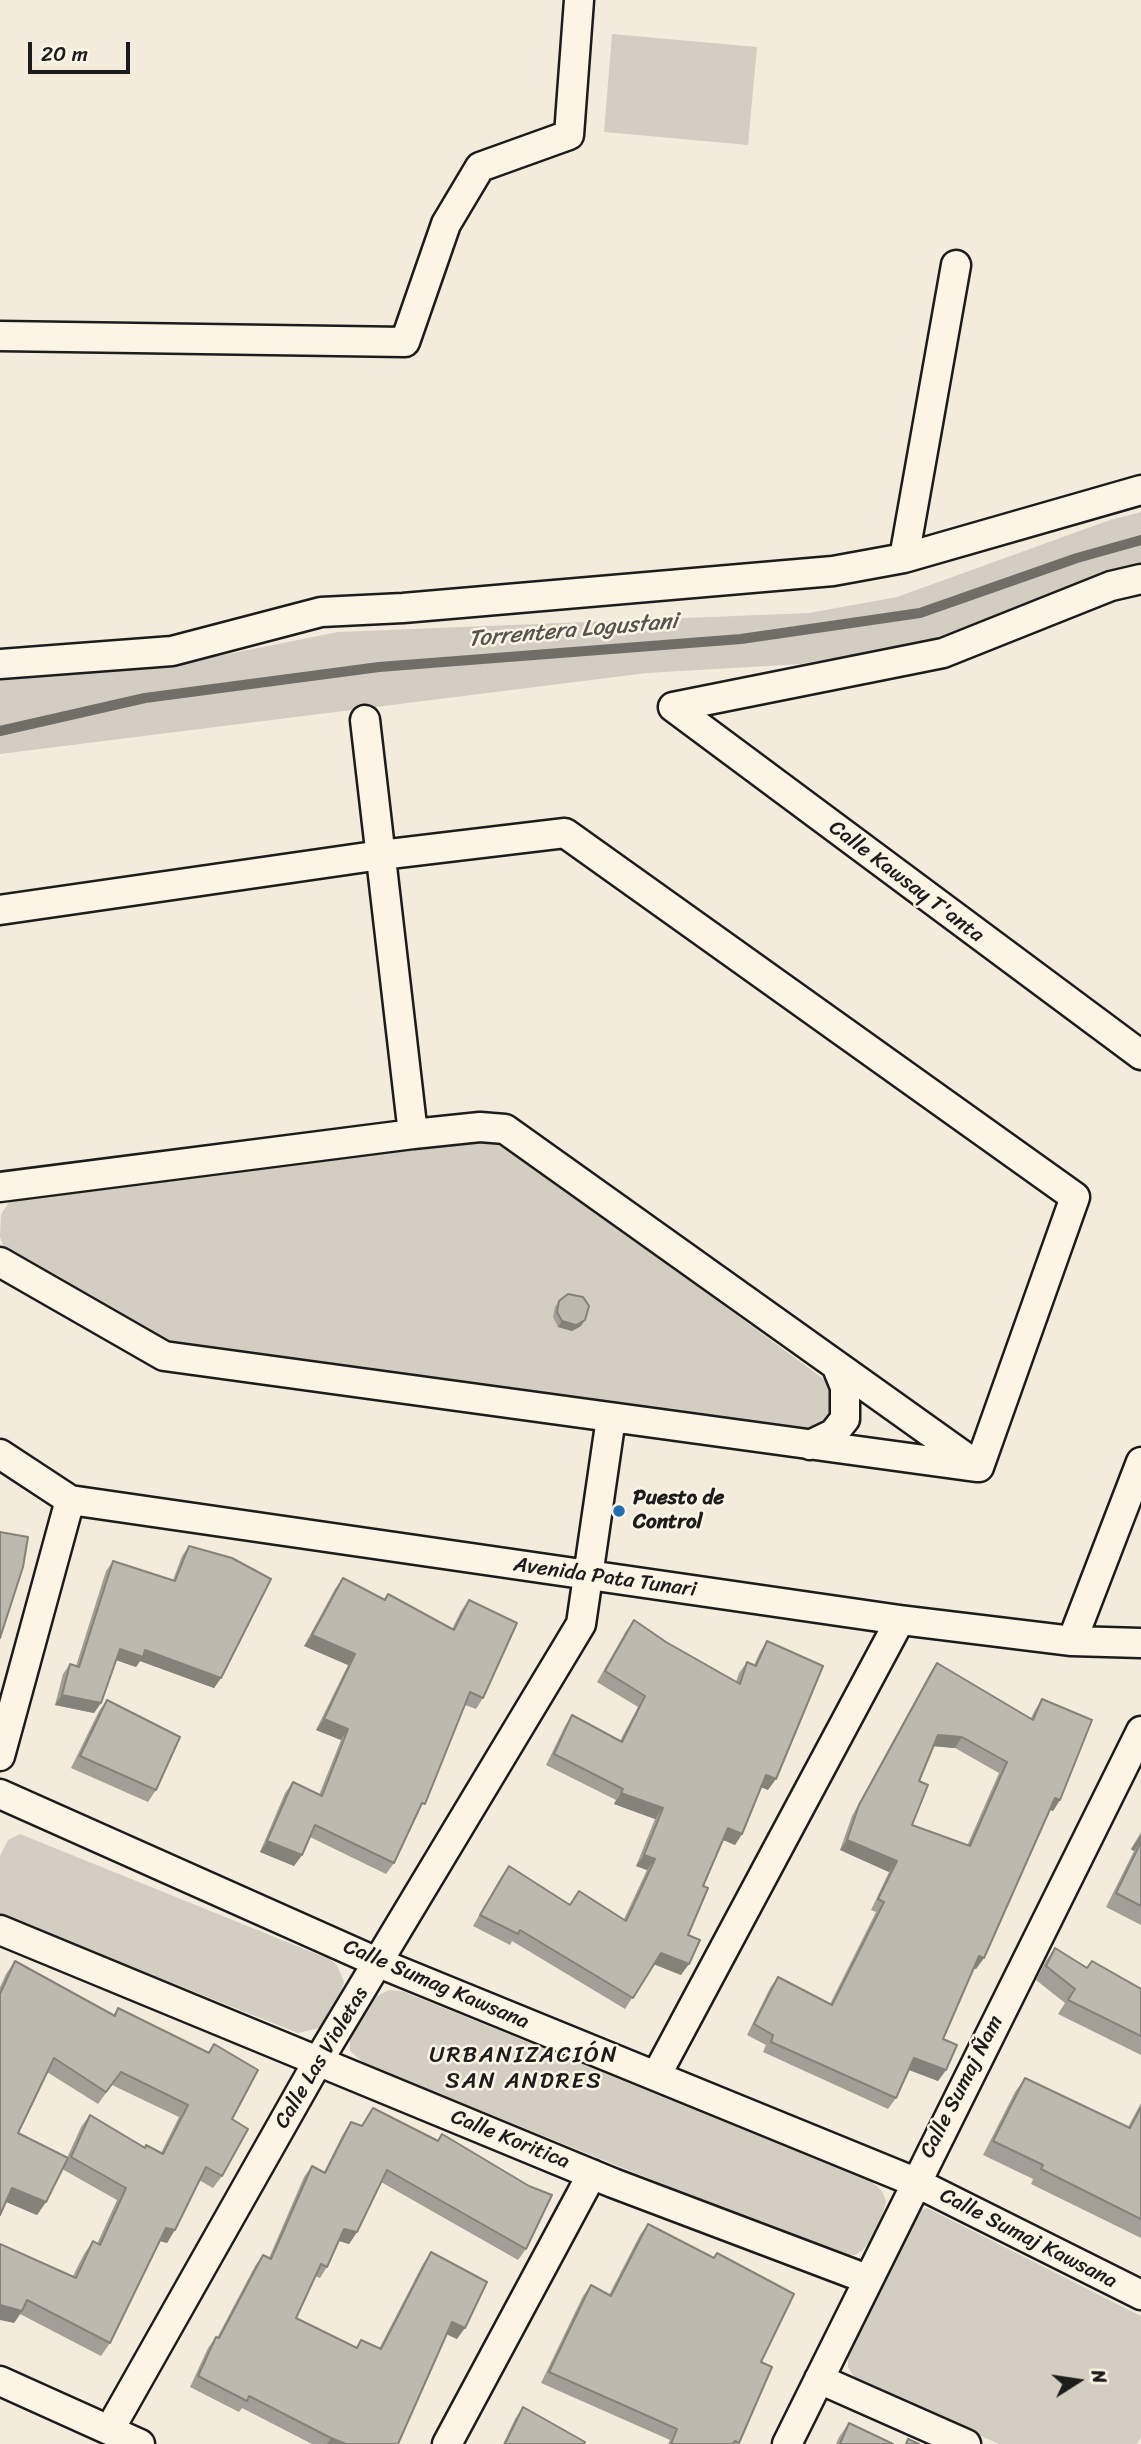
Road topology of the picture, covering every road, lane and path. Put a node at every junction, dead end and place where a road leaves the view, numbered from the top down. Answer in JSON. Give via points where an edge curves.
{"nodes":[{"id":1,"x":579,"y":0,"type":"edge"},
{"id":2,"x":956,"y":265,"type":"dead end"},
{"id":3,"x":0,"y":336,"type":"edge"},
{"id":4,"x":1141,"y":490,"type":"edge"},
{"id":5,"x":904,"y":558,"type":"junction"},
{"id":6,"x":1141,"y":579,"type":"edge"},
{"id":7,"x":0,"y":664,"type":"edge"},
{"id":8,"x":365,"y":720,"type":"dead end"},
{"id":9,"x":381,"y":855,"type":"junction"},
{"id":10,"x":0,"y":910,"type":"edge"},
{"id":11,"x":1141,"y":1055,"type":"edge"},
{"id":12,"x":413,"y":1135,"type":"junction"},
{"id":13,"x":0,"y":1187,"type":"edge"},
{"id":14,"x":0,"y":1262,"type":"edge"},
{"id":15,"x":836,"y":1366,"type":"junction"},
{"id":16,"x":611,"y":1418,"type":"junction"},
{"id":17,"x":810,"y":1445,"type":"junction"},
{"id":18,"x":0,"y":1454,"type":"edge"},
{"id":19,"x":1141,"y":1462,"type":"edge"},
{"id":20,"x":979,"y":1467,"type":"junction"},
{"id":21,"x":70,"y":1500,"type":"junction"},
{"id":22,"x":590,"y":1577,"type":"junction"},
{"id":23,"x":900,"y":1620,"type":"junction"},
{"id":24,"x":1072,"y":1641,"type":"junction"},
{"id":25,"x":1141,"y":1643,"type":"edge"},
{"id":26,"x":6,"y":1710,"type":"edge"},
{"id":27,"x":1141,"y":1731,"type":"edge"},
{"id":28,"x":0,"y":1756,"type":"edge"},
{"id":29,"x":0,"y":1794,"type":"edge"},
{"id":30,"x":0,"y":1930,"type":"edge"},
{"id":31,"x":379,"y":1963,"type":"junction"},
{"id":32,"x":317,"y":2063,"type":"junction"},
{"id":33,"x":656,"y":2076,"type":"junction"},
{"id":34,"x":592,"y":2174,"type":"junction"},
{"id":35,"x":915,"y":2182,"type":"junction"},
{"id":36,"x":867,"y":2280,"type":"junction"},
{"id":37,"x":1141,"y":2295,"type":"edge"},
{"id":38,"x":819,"y":2379,"type":"junction"},
{"id":39,"x":0,"y":2381,"type":"edge"},
{"id":40,"x":110,"y":2429,"type":"junction"},
{"id":41,"x":140,"y":2444,"type":"edge"},
{"id":42,"x":447,"y":2444,"type":"edge"},
{"id":43,"x":787,"y":2444,"type":"edge"},
{"id":44,"x":966,"y":2444,"type":"edge"}],
"edges":[{"from":1,"to":3,"type":"street","via":[[569,135],[480,167],[446,224],[405,342]]},
{"from":2,"to":5,"type":"street"},
{"from":4,"to":5,"type":"street"},
{"from":5,"to":7,"type":"street","via":[[833,571],[321,612],[172,652]]},
{"from":6,"to":11,"type":"street","name":"Calle Kawsay T'anta","via":[[1111,586],[943,653],[673,707]]},
{"from":8,"to":9,"type":"street"},
{"from":9,"to":10,"type":"street"},
{"from":9,"to":12,"type":"street"},
{"from":9,"to":20,"type":"street","via":[[565,833],[1075,1197]]},
{"from":12,"to":13,"type":"street"},
{"from":12,"to":15,"type":"street","via":[[480,1127],[505,1129]]},
{"from":14,"to":16,"type":"street","via":[[164,1356]]},
{"from":15,"to":17,"type":"street","via":[[845,1387],[845,1419],[833,1434]]},
{"from":15,"to":20,"type":"street"},
{"from":16,"to":17,"type":"street"},
{"from":16,"to":22,"type":"street","name":"Calle Las Violetas"},
{"from":17,"to":20,"type":"street"},
{"from":18,"to":21,"type":"street"},
{"from":19,"to":24,"type":"street"},
{"from":21,"to":22,"type":"street","name":"Avenida Pata Tunari"},
{"from":21,"to":26,"type":"street"},
{"from":22,"to":23,"type":"street","name":"Avenida Pata Tunari"},
{"from":22,"to":31,"type":"street","name":"Calle Las Violetas","via":[[581,1624]]},
{"from":23,"to":24,"type":"street","name":"Avenida Pata Tunari"},
{"from":23,"to":33,"type":"street"},
{"from":24,"to":25,"type":"street","name":"Avenida Pata Tunari"},
{"from":26,"to":28,"type":"street"},
{"from":27,"to":35,"type":"street","name":"Calle Sumaj Ñam"},
{"from":29,"to":31,"type":"street","name":"Calle Sumag Kawsana"},
{"from":30,"to":32,"type":"street","name":"Calle Koritica"},
{"from":31,"to":32,"type":"street","name":"Calle Las Violetas"},
{"from":31,"to":33,"type":"street","name":"Calle Sumag Kawsana"},
{"from":32,"to":34,"type":"street","name":"Calle Koritica"},
{"from":32,"to":40,"type":"street","name":"Calle Las Violetas"},
{"from":33,"to":35,"type":"street","name":"Calle Sumag Kawsana"},
{"from":34,"to":36,"type":"street","name":"Calle Koritica"},
{"from":34,"to":42,"type":"street"},
{"from":35,"to":36,"type":"street","name":"Calle Sumaj Ñam"},
{"from":35,"to":37,"type":"street","name":"Calle Sumaj Kawsana"},
{"from":36,"to":38,"type":"street","name":"Calle Sumaj Ñam"},
{"from":38,"to":43,"type":"street","name":"Calle Sumaj Ñam"},
{"from":38,"to":44,"type":"street"},
{"from":39,"to":40,"type":"street"},
{"from":40,"to":41,"type":"street"}]}
